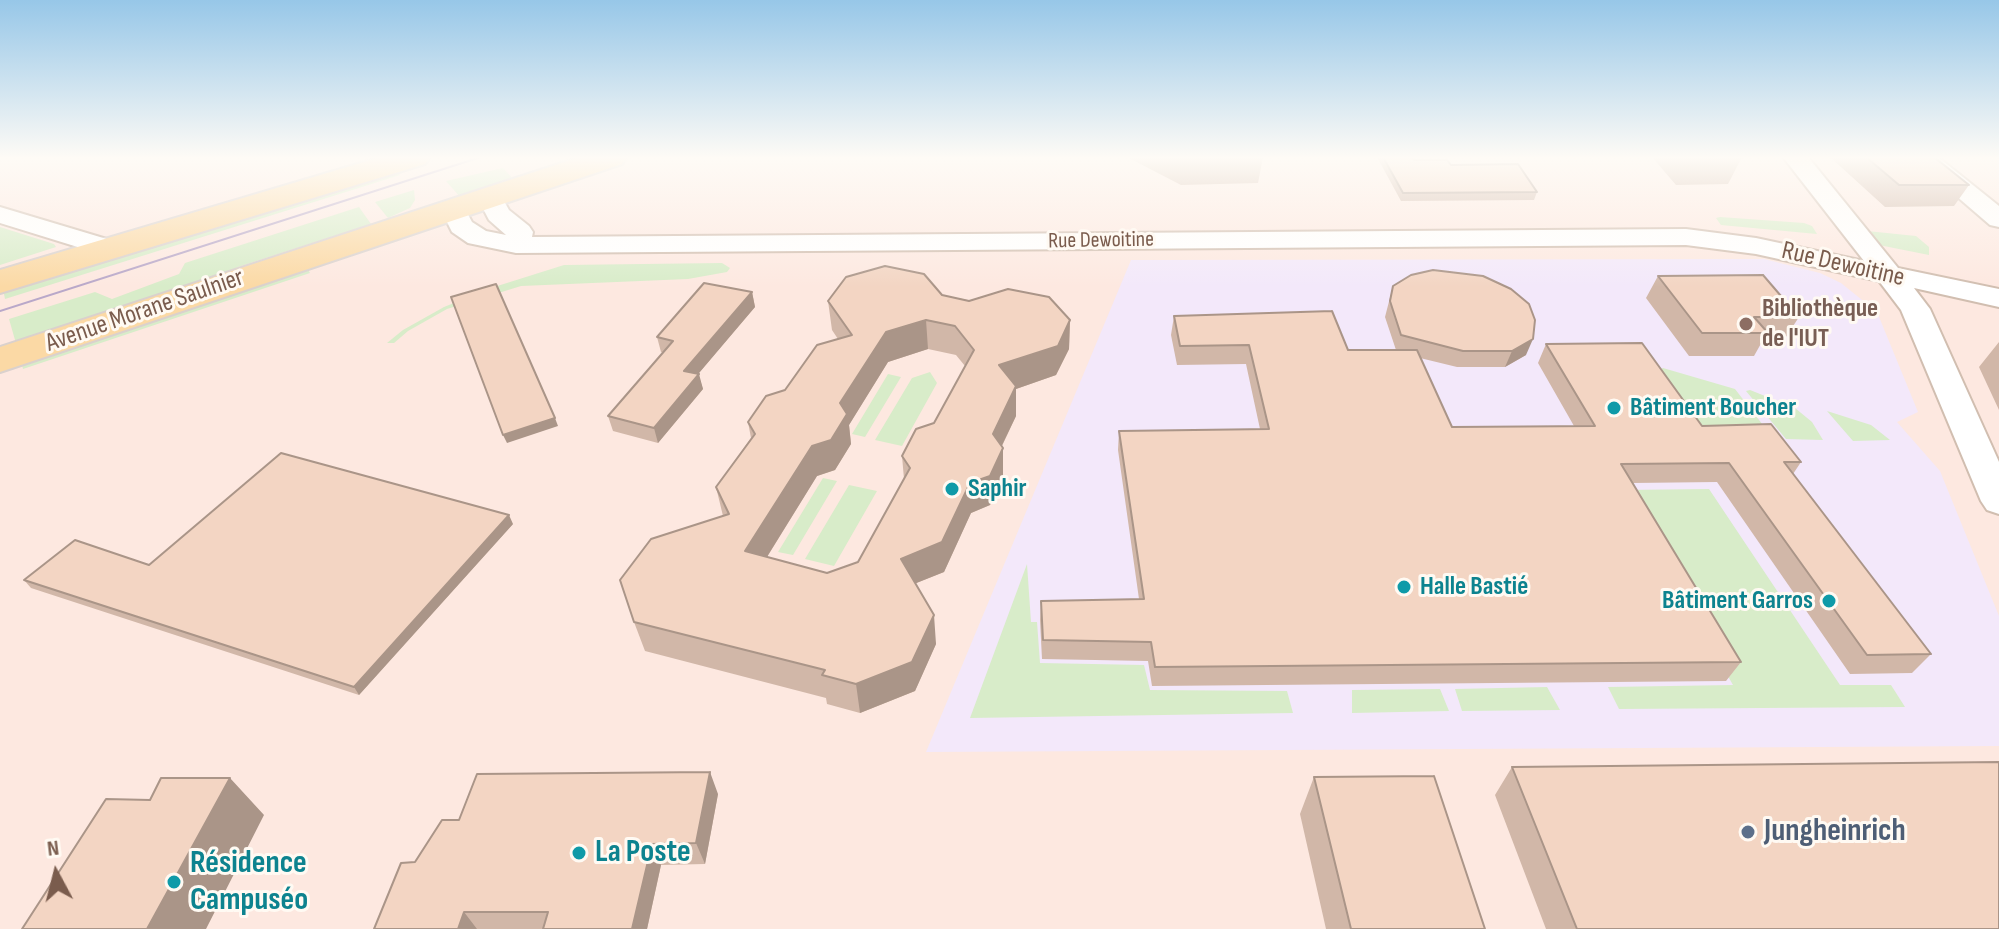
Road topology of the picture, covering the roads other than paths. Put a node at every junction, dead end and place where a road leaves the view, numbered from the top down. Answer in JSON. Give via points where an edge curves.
{"nodes":[{"id":1,"x":271,"y":200,"type":"edge"},
{"id":2,"x":447,"y":200,"type":"edge"},
{"id":3,"x":467,"y":200,"type":"edge"},
{"id":4,"x":492,"y":200,"type":"edge"},
{"id":5,"x":1831,"y":200,"type":"edge"},
{"id":6,"x":1976,"y":200,"type":"edge"},
{"id":7,"x":449,"y":203,"type":"junction"},
{"id":8,"x":0,"y":215,"type":"edge"},
{"id":9,"x":1999,"y":219,"type":"edge"},
{"id":10,"x":1686,"y":237,"type":"junction"},
{"id":11,"x":516,"y":245,"type":"junction"},
{"id":12,"x":110,"y":249,"type":"junction"},
{"id":13,"x":1867,"y":249,"type":"junction"},
{"id":14,"x":1890,"y":277,"type":"junction"},
{"id":15,"x":1999,"y":277,"type":"edge"},
{"id":16,"x":0,"y":282,"type":"edge"},
{"id":17,"x":1999,"y":298,"type":"edge"},
{"id":18,"x":0,"y":360,"type":"edge"},
{"id":19,"x":1999,"y":501,"type":"edge"}],
"edges":[{"from":1,"to":12,"type":"main road"},
{"from":2,"to":7,"type":"main road"},
{"from":3,"to":7,"type":"main road","name":"Avenue Morane Saulnier"},
{"from":4,"to":11,"type":"street","via":[[498,214],[520,232]]},
{"from":5,"to":13,"type":"street"},
{"from":6,"to":9,"type":"street"},
{"from":7,"to":11,"type":"street","name":"Rue Dewoitine","via":[[461,226],[477,237]]},
{"from":7,"to":18,"type":"main road","name":"Avenue Morane Saulnier"},
{"from":8,"to":12,"type":"street"},
{"from":10,"to":11,"type":"street","name":"Rue Dewoitine"},
{"from":10,"to":13,"type":"street","name":"Rue Dewoitine","via":[[1764,232]]},
{"from":10,"to":14,"type":"street","name":"Rue Dewoitine","via":[[1756,246]]},
{"from":12,"to":16,"type":"main road"},
{"from":13,"to":14,"type":"street"},
{"from":13,"to":15,"type":"street","name":"Rue Dewoitine"},
{"from":14,"to":17,"type":"street","name":"Rue Dewoitine"},
{"from":14,"to":19,"type":"street","via":[[1915,309]]}]}
